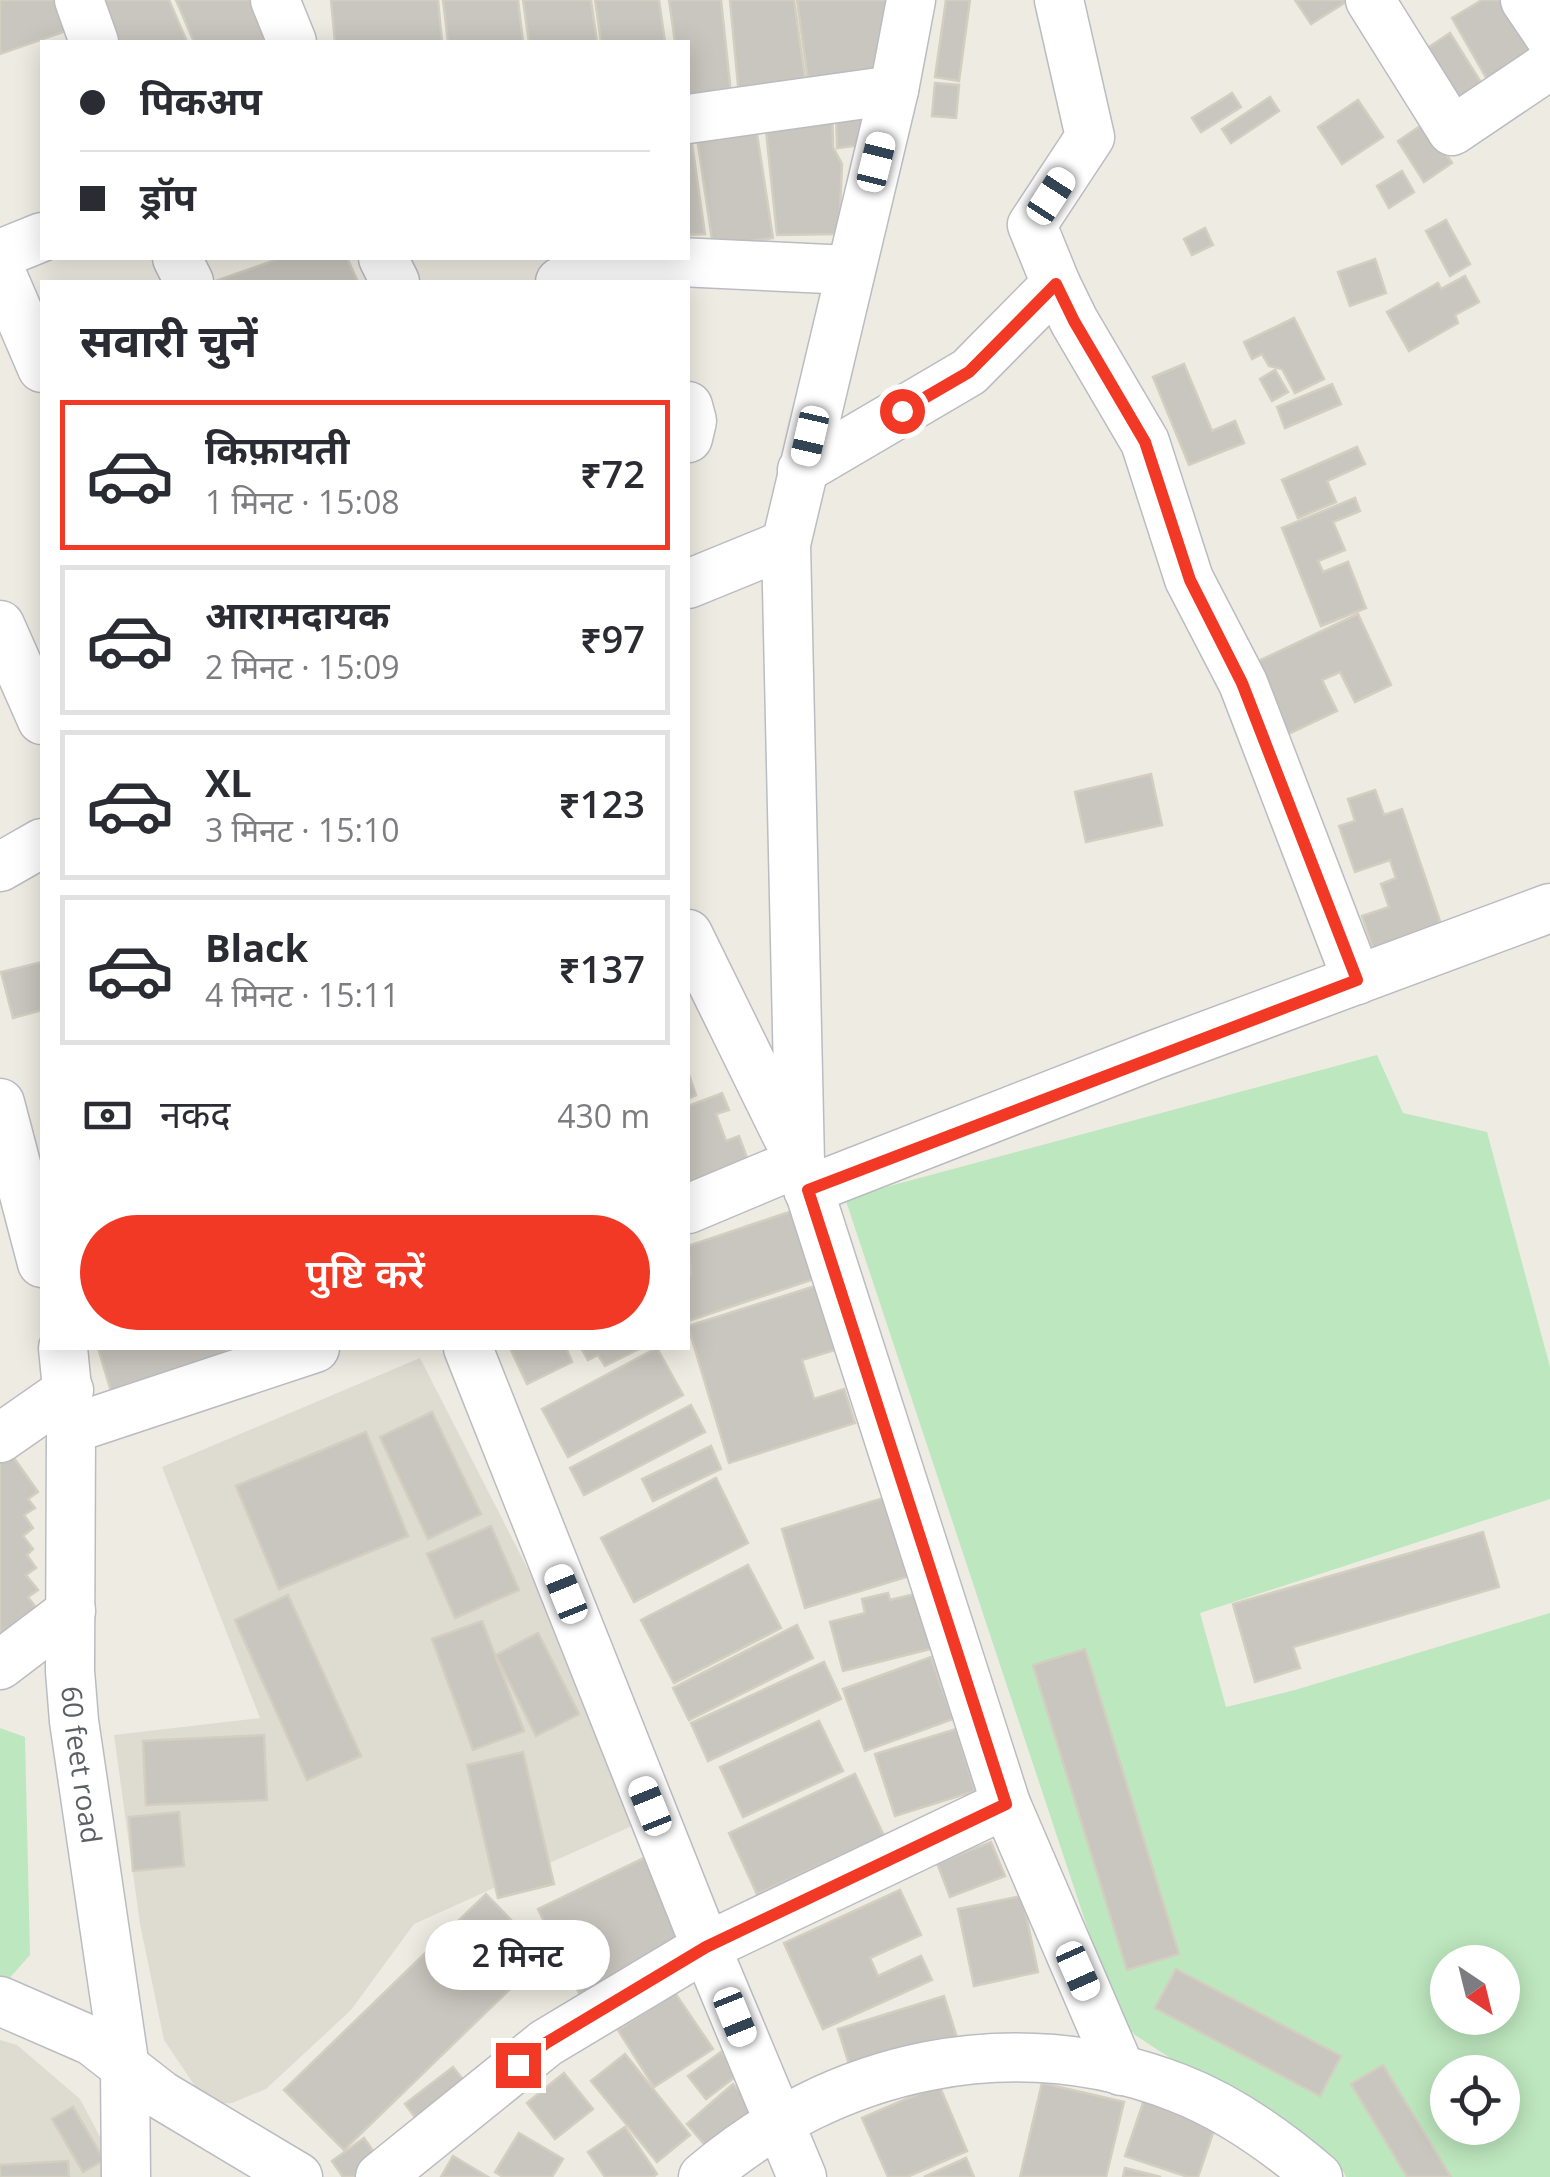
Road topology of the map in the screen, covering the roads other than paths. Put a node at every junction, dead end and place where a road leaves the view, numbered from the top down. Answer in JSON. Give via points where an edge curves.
{"nodes":[{"id":1,"x":79,"y":0,"type":"edge"},
{"id":2,"x":275,"y":0,"type":"edge"},
{"id":3,"x":911,"y":0,"type":"edge"},
{"id":4,"x":1058,"y":0,"type":"edge"},
{"id":5,"x":1370,"y":0,"type":"edge"},
{"id":6,"x":1525,"y":0,"type":"edge"},
{"id":7,"x":1550,"y":37,"type":"edge"},
{"id":8,"x":93,"y":40,"type":"edge"},
{"id":9,"x":291,"y":40,"type":"edge"},
{"id":10,"x":1550,"y":65,"type":"edge"},
{"id":11,"x":894,"y":90,"type":"junction"},
{"id":12,"x":690,"y":119,"type":"edge"},
{"id":13,"x":40,"y":238,"type":"edge"},
{"id":14,"x":0,"y":254,"type":"edge"},
{"id":15,"x":620,"y":266,"type":"edge"},
{"id":16,"x":0,"y":270,"type":"edge"},
{"id":17,"x":849,"y":270,"type":"junction"},
{"id":18,"x":568,"y":280,"type":"edge"},
{"id":19,"x":1056,"y":284,"type":"junction"},
{"id":20,"x":40,"y":363,"type":"edge"},
{"id":21,"x":802,"y":470,"type":"junction"},
{"id":22,"x":786,"y":544,"type":"junction"},
{"id":23,"x":690,"y":583,"type":"edge"},
{"id":24,"x":0,"y":625,"type":"edge"},
{"id":25,"x":40,"y":715,"type":"edge"},
{"id":26,"x":40,"y":843,"type":"edge"},
{"id":27,"x":0,"y":867,"type":"edge"},
{"id":28,"x":1550,"y":908,"type":"edge"},
{"id":29,"x":690,"y":942,"type":"edge"},
{"id":30,"x":1357,"y":980,"type":"junction"},
{"id":31,"x":0,"y":1103,"type":"edge"},
{"id":32,"x":804,"y":1176,"type":"junction"},
{"id":33,"x":13,"y":1208,"type":"edge"},
{"id":34,"x":690,"y":1208,"type":"edge"},
{"id":35,"x":40,"y":1259,"type":"edge"},
{"id":36,"x":300,"y":1350,"type":"edge"},
{"id":37,"x":469,"y":1350,"type":"edge"},
{"id":38,"x":237,"y":1359,"type":"edge"},
{"id":39,"x":68,"y":1389,"type":"edge"},
{"id":40,"x":0,"y":1438,"type":"edge"},
{"id":41,"x":71,"y":1611,"type":"junction"},
{"id":42,"x":0,"y":1666,"type":"edge"},
{"id":43,"x":1006,"y":1804,"type":"junction"},
{"id":44,"x":706,"y":1947,"type":"junction"},
{"id":45,"x":0,"y":2002,"type":"edge"},
{"id":46,"x":125,"y":2068,"type":"junction"},
{"id":47,"x":1121,"y":2070,"type":"junction"},
{"id":48,"x":778,"y":2122,"type":"junction"},
{"id":49,"x":126,"y":2177,"type":"edge"},
{"id":50,"x":298,"y":2177,"type":"edge"},
{"id":51,"x":380,"y":2177,"type":"edge"},
{"id":52,"x":702,"y":2177,"type":"edge"},
{"id":53,"x":802,"y":2177,"type":"edge"},
{"id":54,"x":1318,"y":2177,"type":"edge"}],
"edges":[{"from":1,"to":8,"type":"street"},
{"from":2,"to":9,"type":"street"},
{"from":3,"to":11,"type":"street"},
{"from":4,"to":19,"type":"street","via":[[1090,137],[1032,225]]},
{"from":5,"to":10,"type":"street","via":[[1452,131]]},
{"from":6,"to":7,"type":"street"},
{"from":11,"to":12,"type":"street"},
{"from":11,"to":17,"type":"street"},
{"from":13,"to":14,"type":"street"},
{"from":15,"to":17,"type":"street"},
{"from":15,"to":18,"type":"street"},
{"from":16,"to":20,"type":"street"},
{"from":17,"to":21,"type":"street"},
{"from":19,"to":21,"type":"street","via":[[969,372]]},
{"from":19,"to":30,"type":"street","via":[[1145,442],[1190,580],[1242,683]]},
{"from":21,"to":22,"type":"street"},
{"from":22,"to":23,"type":"street"},
{"from":22,"to":32,"type":"street"},
{"from":24,"to":25,"type":"street"},
{"from":26,"to":27,"type":"street"},
{"from":28,"to":30,"type":"street"},
{"from":29,"to":32,"type":"street"},
{"from":30,"to":32,"type":"street"},
{"from":31,"to":33,"type":"street"},
{"from":32,"to":34,"type":"street"},
{"from":32,"to":43,"type":"street"},
{"from":33,"to":35,"type":"street"},
{"from":36,"to":38,"type":"street"},
{"from":37,"to":44,"type":"street"},
{"from":38,"to":39,"type":"street"},
{"from":39,"to":40,"type":"street"},
{"from":39,"to":41,"type":"street","name":"60 feet road"},
{"from":41,"to":42,"type":"street"},
{"from":41,"to":46,"type":"street","name":"60 feet road","via":[[74,1720]]},
{"from":43,"to":44,"type":"street"},
{"from":43,"to":47,"type":"street"},
{"from":44,"to":48,"type":"street"},
{"from":44,"to":51,"type":"street","via":[[546,2043]]},
{"from":45,"to":46,"type":"street","via":[[92,2040]]},
{"from":46,"to":49,"type":"street","name":"60 feet road"},
{"from":46,"to":50,"type":"street"},
{"from":47,"to":48,"type":"street","via":[[1039,2057],[956,2060],[876,2077]]},
{"from":47,"to":54,"type":"street","via":[[1232,2114]]},
{"from":48,"to":52,"type":"street"},
{"from":48,"to":53,"type":"street"}]}
